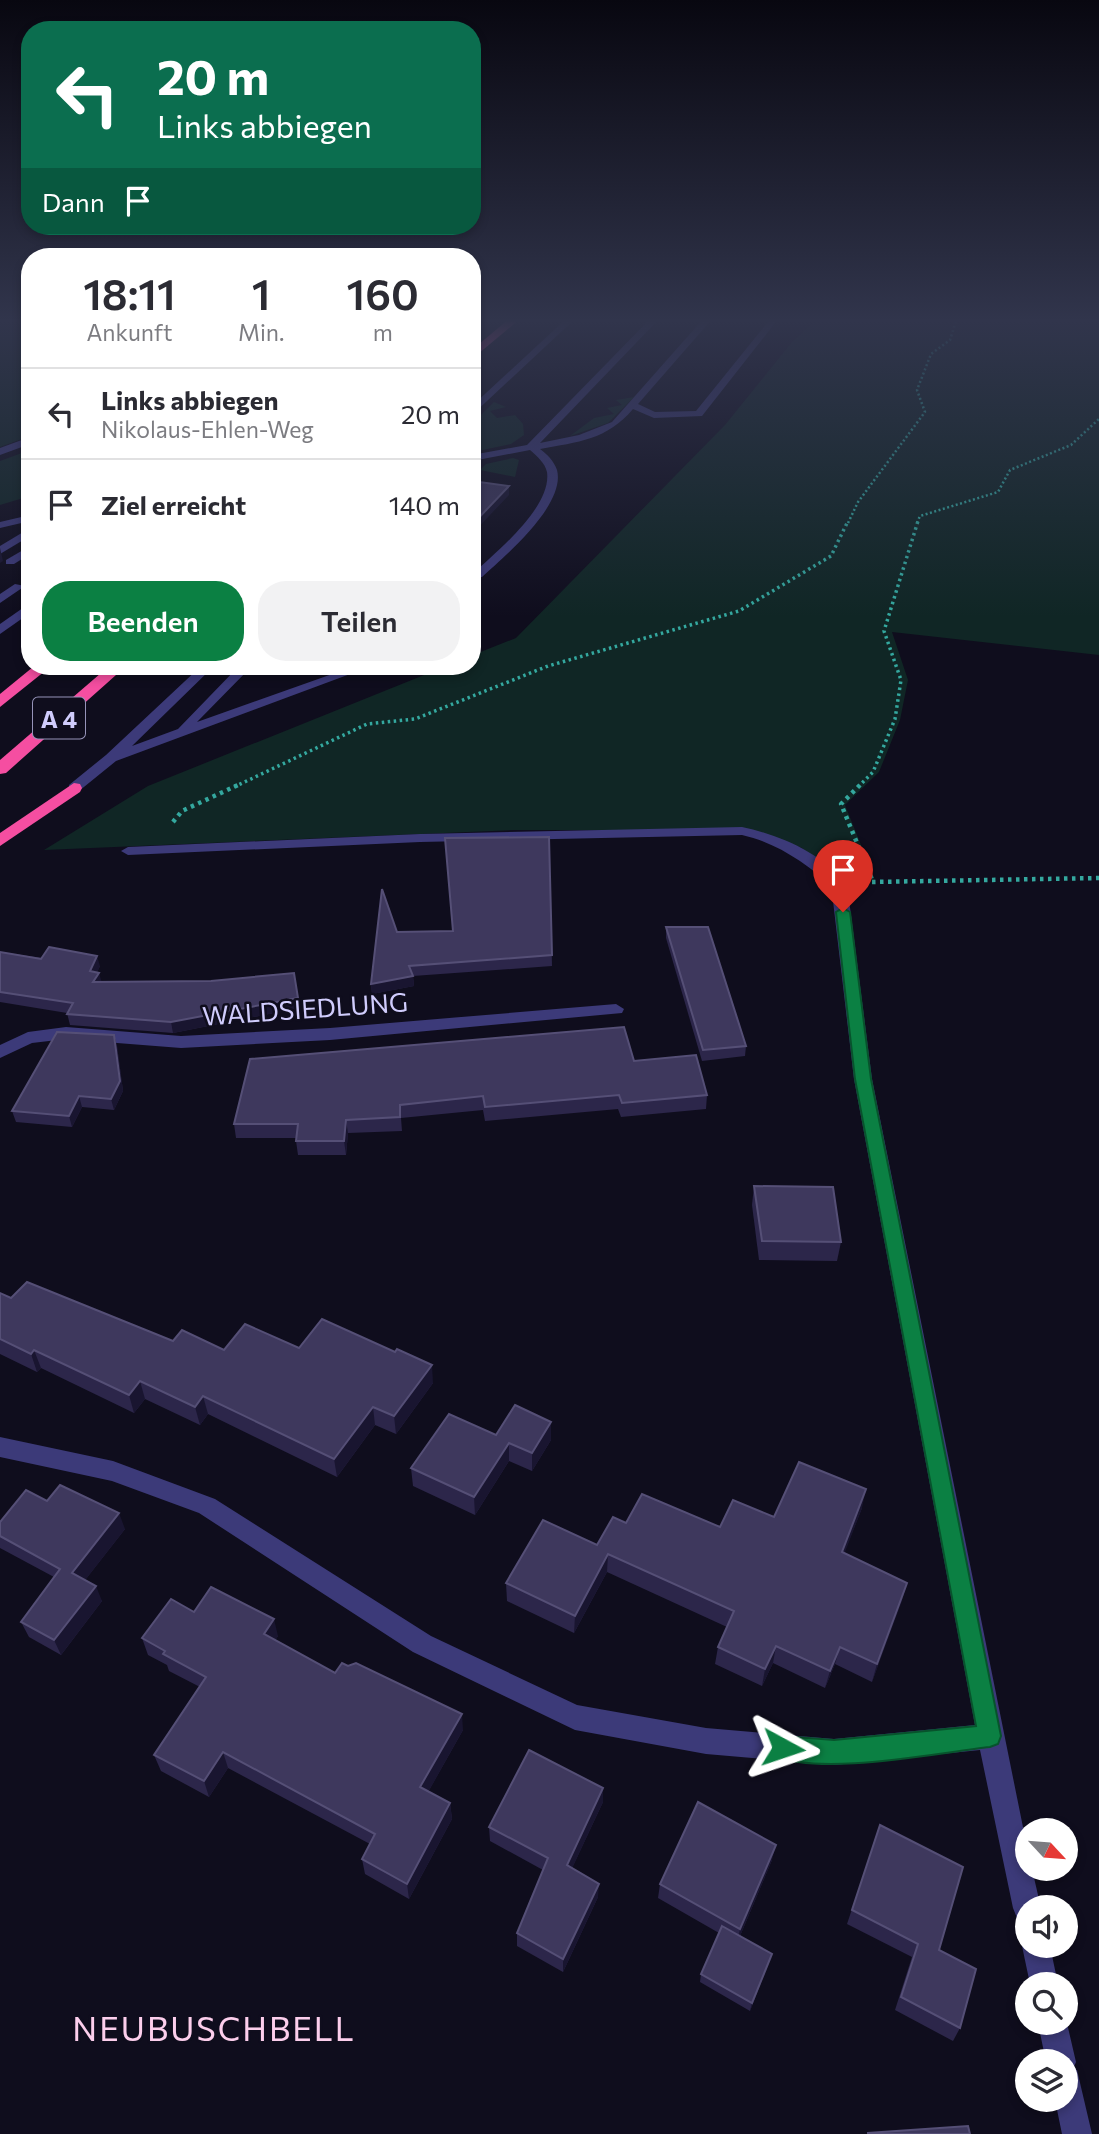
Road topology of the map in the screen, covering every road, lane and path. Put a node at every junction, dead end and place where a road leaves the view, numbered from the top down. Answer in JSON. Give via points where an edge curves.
{"nodes":[{"id":1,"x":559,"y":418,"type":"edge"},
{"id":2,"x":622,"y":418,"type":"edge"},
{"id":3,"x":921,"y":418,"type":"edge"},
{"id":4,"x":1099,"y":419,"type":"edge"},
{"id":5,"x":21,"y":444,"type":"edge"},
{"id":6,"x":531,"y":446,"type":"junction"},
{"id":7,"x":0,"y":452,"type":"edge"},
{"id":8,"x":481,"y":456,"type":"edge"},
{"id":9,"x":21,"y":520,"type":"edge"},
{"id":10,"x":0,"y":528,"type":"edge"},
{"id":11,"x":21,"y":537,"type":"edge"},
{"id":12,"x":0,"y":551,"type":"edge"},
{"id":13,"x":21,"y":555,"type":"edge"},
{"id":14,"x":10,"y":562,"type":"dead end"},
{"id":15,"x":481,"y":572,"type":"edge"},
{"id":16,"x":19,"y":586,"type":"dead end"},
{"id":17,"x":0,"y":599,"type":"edge"},
{"id":18,"x":21,"y":614,"type":"edge"},
{"id":19,"x":0,"y":630,"type":"edge"},
{"id":20,"x":32,"y":675,"type":"edge"},
{"id":21,"x":108,"y":675,"type":"edge"},
{"id":22,"x":199,"y":675,"type":"edge"},
{"id":23,"x":237,"y":675,"type":"edge"},
{"id":24,"x":314,"y":675,"type":"edge"},
{"id":25,"x":338,"y":675,"type":"edge"},
{"id":26,"x":302,"y":688,"type":"junction"},
{"id":27,"x":0,"y":702,"type":"edge"},
{"id":28,"x":179,"y":733,"type":"junction"},
{"id":29,"x":111,"y":758,"type":"junction"},
{"id":30,"x":0,"y":769,"type":"edge"},
{"id":31,"x":74,"y":788,"type":"joint"},
{"id":32,"x":0,"y":841,"type":"edge"},
{"id":33,"x":161,"y":849,"type":"junction"},
{"id":34,"x":128,"y":852,"type":"dead end"},
{"id":35,"x":1099,"y":878,"type":"edge"},
{"id":36,"x":873,"y":882,"type":"junction"},
{"id":37,"x":839,"y":884,"type":"junction"},
{"id":38,"x":616,"y":1009,"type":"dead end"},
{"id":39,"x":0,"y":1052,"type":"edge"},
{"id":40,"x":0,"y":1447,"type":"edge"},
{"id":41,"x":990,"y":1736,"type":"junction"},
{"id":42,"x":1024,"y":1895,"type":"edge"},
{"id":43,"x":1072,"y":2112,"type":"edge"},
{"id":44,"x":1077,"y":2134,"type":"edge"}],
"edges":[{"from":1,"to":6,"type":"street"},
{"from":2,"to":6,"type":"street","via":[[598,433]]},
{"from":3,"to":33,"type":"path","via":[[858,502],[831,556],[739,611],[548,666],[415,719],[367,724],[182,811],[163,835]]},
{"from":4,"to":36,"type":"path","via":[[1063,451],[1010,470],[998,492],[920,516],[884,631],[901,680],[895,719],[873,772],[841,804]]},
{"from":5,"to":7,"type":"street"},
{"from":6,"to":8,"type":"street"},
{"from":6,"to":15,"type":"street","via":[[549,463],[553,474],[549,494],[538,514]]},
{"from":9,"to":10,"type":"street"},
{"from":11,"to":12,"type":"street"},
{"from":13,"to":14,"type":"street"},
{"from":16,"to":17,"type":"street"},
{"from":18,"to":19,"type":"street"},
{"from":20,"to":27,"type":"highway","number":"A 4"},
{"from":21,"to":30,"type":"highway","number":"A 4"},
{"from":22,"to":29,"type":"street"},
{"from":23,"to":28,"type":"street"},
{"from":24,"to":26,"type":"street"},
{"from":25,"to":26,"type":"street"},
{"from":26,"to":28,"type":"street"},
{"from":28,"to":29,"type":"street"},
{"from":29,"to":31,"type":"street"},
{"from":31,"to":32,"type":"highway"},
{"from":33,"to":34,"type":"street"},
{"from":33,"to":37,"type":"street","via":[[742,831],[767,836],[804,854]]},
{"from":35,"to":36,"type":"path"},
{"from":36,"to":37,"type":"path"},
{"from":37,"to":41,"type":"street","via":[[863,1079]]},
{"from":38,"to":39,"type":"street","name":"WALDSIEDLUNG","via":[[181,1042],[66,1033],[27,1038]]},
{"from":40,"to":41,"type":"street","via":[[113,1471],[207,1506],[422,1644],[575,1717],[706,1741],[834,1752]]},
{"from":41,"to":42,"type":"street"},
{"from":43,"to":44,"type":"street"}]}
